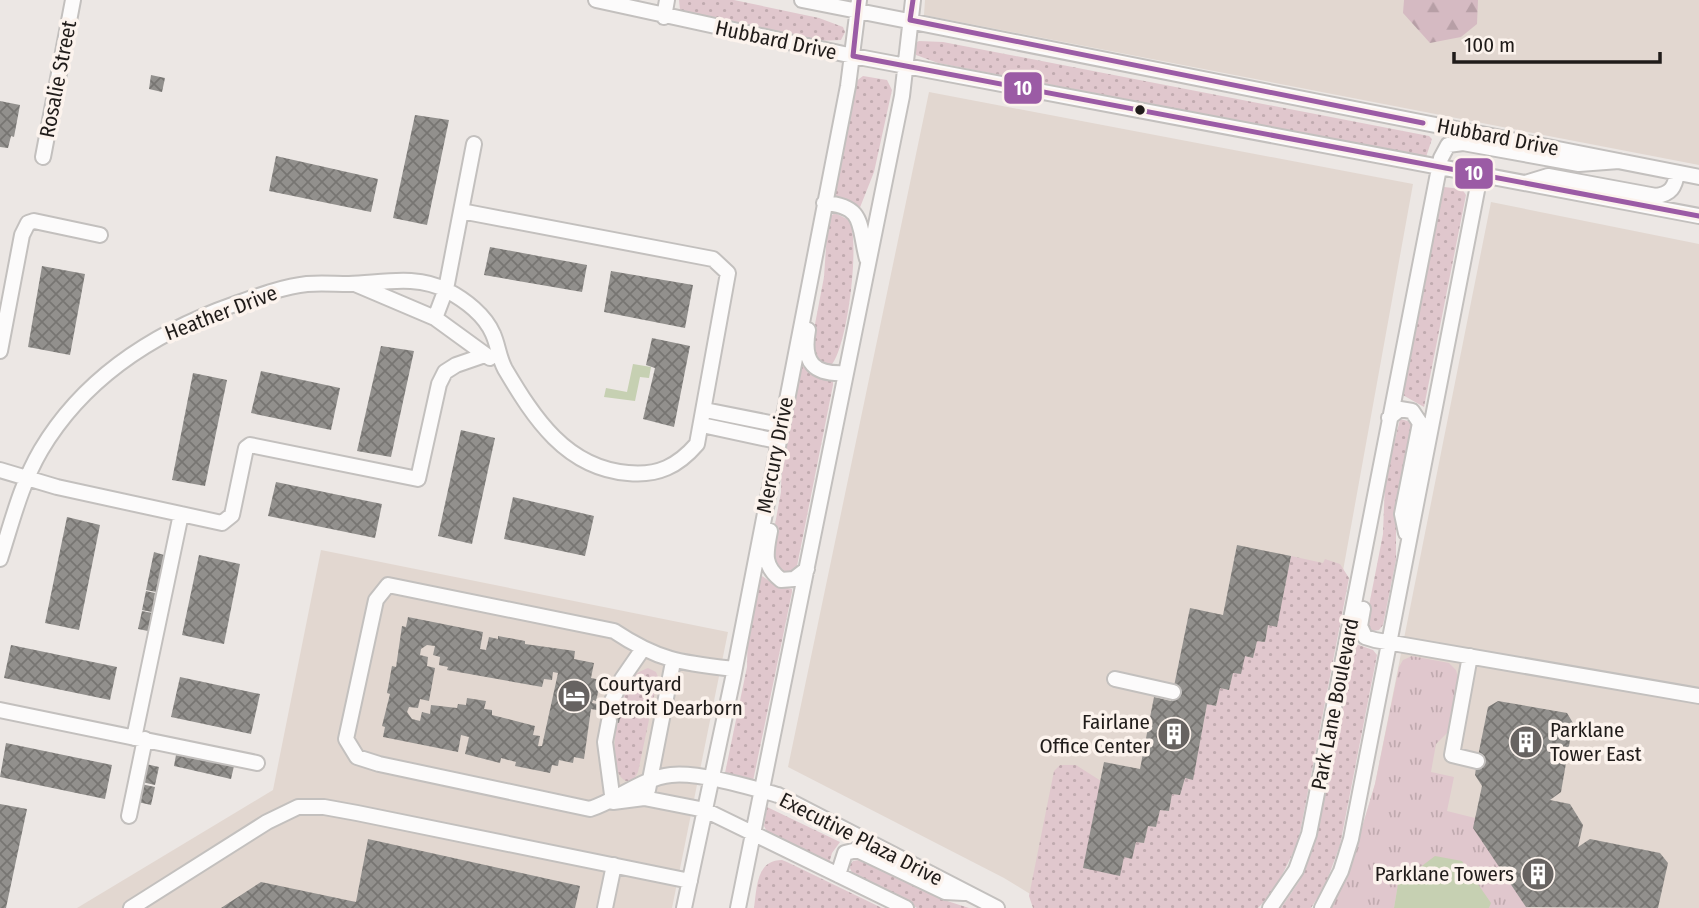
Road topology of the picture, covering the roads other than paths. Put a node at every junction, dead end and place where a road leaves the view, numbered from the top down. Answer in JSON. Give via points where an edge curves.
{"nodes":[{"id":1,"x":73,"y":0,"type":"edge"},
{"id":2,"x":596,"y":0,"type":"edge"},
{"id":3,"x":667,"y":0,"type":"edge"},
{"id":4,"x":802,"y":0,"type":"edge"},
{"id":5,"x":913,"y":0,"type":"edge"},
{"id":6,"x":858,"y":5,"type":"edge"},
{"id":7,"x":664,"y":17,"type":"junction"},
{"id":8,"x":910,"y":20,"type":"junction"},
{"id":9,"x":853,"y":56,"type":"junction"},
{"id":10,"x":906,"y":66,"type":"junction"},
{"id":11,"x":474,"y":144,"type":"dead end"},
{"id":12,"x":43,"y":157,"type":"dead end"},
{"id":13,"x":1619,"y":161,"type":"junction"},
{"id":14,"x":1439,"y":167,"type":"junction"},
{"id":15,"x":1677,"y":173,"type":"junction"},
{"id":16,"x":1480,"y":176,"type":"junction"},
{"id":17,"x":1699,"y":177,"type":"edge"},
{"id":18,"x":1524,"y":184,"type":"junction"},
{"id":19,"x":824,"y":203,"type":"junction"},
{"id":20,"x":461,"y":211,"type":"junction"},
{"id":21,"x":1699,"y":216,"type":"edge"},
{"id":22,"x":820,"y":225,"type":"junction"},
{"id":23,"x":100,"y":235,"type":"dead end"},
{"id":24,"x":868,"y":264,"type":"junction"},
{"id":25,"x":354,"y":284,"type":"junction"},
{"id":26,"x":446,"y":289,"type":"junction"},
{"id":27,"x":3,"y":318,"type":"edge"},
{"id":28,"x":435,"y":318,"type":"junction"},
{"id":29,"x":0,"y":351,"type":"edge"},
{"id":30,"x":485,"y":355,"type":"junction"},
{"id":31,"x":505,"y":368,"type":"junction"},
{"id":32,"x":846,"y":373,"type":"junction"},
{"id":33,"x":705,"y":410,"type":"junction"},
{"id":34,"x":1389,"y":418,"type":"junction"},
{"id":35,"x":702,"y":425,"type":"junction"},
{"id":36,"x":780,"y":425,"type":"junction"},
{"id":37,"x":777,"y":441,"type":"junction"},
{"id":38,"x":775,"y":457,"type":"junction"},
{"id":39,"x":0,"y":470,"type":"edge"},
{"id":40,"x":28,"y":477,"type":"junction"},
{"id":41,"x":1377,"y":490,"type":"junction"},
{"id":42,"x":181,"y":514,"type":"junction"},
{"id":43,"x":1407,"y":545,"type":"junction"},
{"id":44,"x":0,"y":559,"type":"edge"},
{"id":45,"x":807,"y":569,"type":"junction"},
{"id":46,"x":1389,"y":641,"type":"junction"},
{"id":47,"x":642,"y":650,"type":"junction"},
{"id":48,"x":1471,"y":656,"type":"junction"},
{"id":49,"x":673,"y":662,"type":"junction"},
{"id":50,"x":734,"y":669,"type":"junction"},
{"id":51,"x":1115,"y":679,"type":"dead end"},
{"id":52,"x":1173,"y":692,"type":"dead end"},
{"id":53,"x":1699,"y":696,"type":"edge"},
{"id":54,"x":612,"y":701,"type":"dead end"},
{"id":55,"x":0,"y":710,"type":"edge"},
{"id":56,"x":609,"y":721,"type":"dead end"},
{"id":57,"x":140,"y":739,"type":"junction"},
{"id":58,"x":1477,"y":761,"type":"dead end"},
{"id":59,"x":257,"y":763,"type":"dead end"},
{"id":60,"x":711,"y":780,"type":"junction"},
{"id":61,"x":644,"y":784,"type":"junction"},
{"id":62,"x":762,"y":791,"type":"junction"},
{"id":63,"x":647,"y":798,"type":"junction"},
{"id":64,"x":613,"y":802,"type":"junction"},
{"id":65,"x":705,"y":810,"type":"junction"},
{"id":66,"x":130,"y":816,"type":"dead end"},
{"id":67,"x":753,"y":834,"type":"junction"},
{"id":68,"x":614,"y":865,"type":"junction"},
{"id":69,"x":838,"y":875,"type":"junction"},
{"id":70,"x":690,"y":881,"type":"junction"},
{"id":71,"x":969,"y":893,"type":"junction"},
{"id":72,"x":131,"y":908,"type":"edge"},
{"id":73,"x":605,"y":908,"type":"edge"},
{"id":74,"x":684,"y":908,"type":"edge"},
{"id":75,"x":738,"y":908,"type":"edge"},
{"id":76,"x":906,"y":908,"type":"edge"},
{"id":77,"x":997,"y":908,"type":"edge"},
{"id":78,"x":1270,"y":908,"type":"edge"},
{"id":79,"x":1322,"y":908,"type":"edge"}],
"edges":[{"from":1,"to":12,"type":"street","name":"Rosalie Street"},
{"from":2,"to":7,"type":"street","name":"Hubbard Drive"},
{"from":3,"to":7,"type":"street"},
{"from":4,"to":6,"type":"street","name":"Hubbard Drive"},
{"from":5,"to":8,"type":"street"},
{"from":6,"to":8,"type":"street","name":"Hubbard Drive"},
{"from":6,"to":9,"type":"street","name":"Mercury Drive"},
{"from":7,"to":9,"type":"street","name":"Hubbard Drive"},
{"from":8,"to":10,"type":"street"},
{"from":8,"to":13,"type":"street","name":"Hubbard Drive"},
{"from":9,"to":10,"type":"street","name":"Hubbard Drive"},
{"from":9,"to":19,"type":"street","name":"Mercury Drive"},
{"from":10,"to":14,"type":"street","name":"Hubbard Drive"},
{"from":10,"to":24,"type":"street"},
{"from":11,"to":20,"type":"street"},
{"from":13,"to":14,"type":"street","via":[[1579,164],[1463,143],[1448,145]]},
{"from":13,"to":15,"type":"street","name":"Hubbard Drive"},
{"from":14,"to":16,"type":"street","name":"Hubbard Drive"},
{"from":14,"to":34,"type":"street","name":"Park Lane Boulevard"},
{"from":15,"to":17,"type":"street","name":"Hubbard Drive"},
{"from":15,"to":18,"type":"street","via":[[1667,194],[1656,196],[1548,176]]},
{"from":16,"to":18,"type":"street","name":"Hubbard Drive"},
{"from":16,"to":43,"type":"street","name":"Park Lane Boulevard"},
{"from":18,"to":21,"type":"street","name":"Hubbard Drive"},
{"from":19,"to":22,"type":"street","name":"Mercury Drive"},
{"from":19,"to":24,"type":"street","via":[[844,205],[855,212]]},
{"from":20,"to":26,"type":"street"},
{"from":20,"to":33,"type":"street","name":"Heather Drive","via":[[720,262],[728,281]]},
{"from":22,"to":32,"type":"street","via":[[819,275],[805,346],[809,362],[819,371]]},
{"from":22,"to":36,"type":"street","name":"Mercury Drive"},
{"from":23,"to":27,"type":"street","via":[[34,220],[28,223]]},
{"from":24,"to":32,"type":"street"},
{"from":25,"to":26,"type":"street","name":"Heather Drive","via":[[401,280]]},
{"from":25,"to":28,"type":"street","name":"Heather Drive"},
{"from":25,"to":40,"type":"street","name":"Heather Drive","via":[[307,284],[265,294],[157,337],[104,374],[79,399],[57,426]]},
{"from":26,"to":28,"type":"street"},
{"from":26,"to":31,"type":"street","name":"Heather Drive","via":[[477,312],[493,332]]},
{"from":27,"to":29,"type":"street"},
{"from":28,"to":30,"type":"street","name":"Heather Drive"},
{"from":30,"to":31,"type":"street","name":"Heather Drive"},
{"from":30,"to":42,"type":"street","via":[[445,372],[418,480],[250,445],[232,514],[226,521]]},
{"from":31,"to":35,"type":"street","name":"Heather Drive","via":[[553,440],[591,465],[636,474],[670,468],[697,444]]},
{"from":32,"to":45,"type":"street"},
{"from":33,"to":35,"type":"street","name":"Heather Drive"},
{"from":33,"to":36,"type":"street"},
{"from":34,"to":41,"type":"street","name":"Park Lane Boulevard"},
{"from":34,"to":43,"type":"street","name":"Park Lane Boulevard","via":[[1400,409],[1412,411],[1420,423],[1402,514]]},
{"from":35,"to":37,"type":"street"},
{"from":36,"to":37,"type":"street","name":"Mercury Drive"},
{"from":37,"to":38,"type":"street","name":"Mercury Drive"},
{"from":38,"to":45,"type":"street","via":[[776,497],[765,559],[780,580],[794,579]]},
{"from":38,"to":50,"type":"street","name":"Mercury Drive"},
{"from":39,"to":40,"type":"street"},
{"from":40,"to":42,"type":"street"},
{"from":40,"to":44,"type":"street","name":"Heather Drive"},
{"from":41,"to":46,"type":"street","name":"Park Lane Boulevard","via":[[1378,533],[1360,626],[1365,637]]},
{"from":41,"to":78,"type":"street","name":"Park Lane Boulevard","via":[[1308,834],[1296,870]]},
{"from":42,"to":57,"type":"street"},
{"from":43,"to":46,"type":"street","name":"Park Lane Boulevard"},
{"from":45,"to":62,"type":"street"},
{"from":46,"to":48,"type":"street"},
{"from":46,"to":79,"type":"street","name":"Park Lane Boulevard","via":[[1351,839]]},
{"from":47,"to":49,"type":"street"},
{"from":47,"to":54,"type":"street"},
{"from":47,"to":64,"type":"street","name":"Executive Plaza Drive","via":[[614,631],[388,585],[376,600],[346,739],[357,757],[379,764],[590,809]]},
{"from":48,"to":53,"type":"street"},
{"from":48,"to":58,"type":"street","via":[[1452,755]]},
{"from":49,"to":50,"type":"street"},
{"from":49,"to":61,"type":"street"},
{"from":50,"to":60,"type":"street","name":"Mercury Drive"},
{"from":51,"to":52,"type":"street"},
{"from":55,"to":57,"type":"street"},
{"from":56,"to":64,"type":"street","via":[[606,742]]},
{"from":57,"to":59,"type":"street"},
{"from":57,"to":66,"type":"street"},
{"from":60,"to":61,"type":"street","name":"Executive Plaza Drive","via":[[671,775]]},
{"from":60,"to":62,"type":"street","name":"Executive Plaza Drive"},
{"from":60,"to":65,"type":"street","name":"Mercury Drive"},
{"from":61,"to":63,"type":"street"},
{"from":61,"to":64,"type":"street"},
{"from":62,"to":67,"type":"street"},
{"from":62,"to":71,"type":"street","name":"Executive Plaza Drive"},
{"from":63,"to":64,"type":"street","name":"Executive Plaza Drive"},
{"from":63,"to":65,"type":"street","name":"Executive Plaza Drive"},
{"from":65,"to":67,"type":"street","name":"Executive Plaza Drive"},
{"from":65,"to":70,"type":"street","name":"Mercury Drive"},
{"from":67,"to":69,"type":"street","name":"Executive Plaza Drive"},
{"from":67,"to":75,"type":"street"},
{"from":68,"to":70,"type":"street"},
{"from":68,"to":72,"type":"street","via":[[357,813],[298,807]]},
{"from":68,"to":73,"type":"street"},
{"from":69,"to":71,"type":"street","name":"Executive Plaza Drive","via":[[845,853],[857,850],[945,892]]},
{"from":69,"to":76,"type":"street","name":"Executive Plaza Drive"},
{"from":70,"to":74,"type":"street","name":"Mercury Drive"},
{"from":71,"to":77,"type":"street","name":"Executive Plaza Drive"}]}
